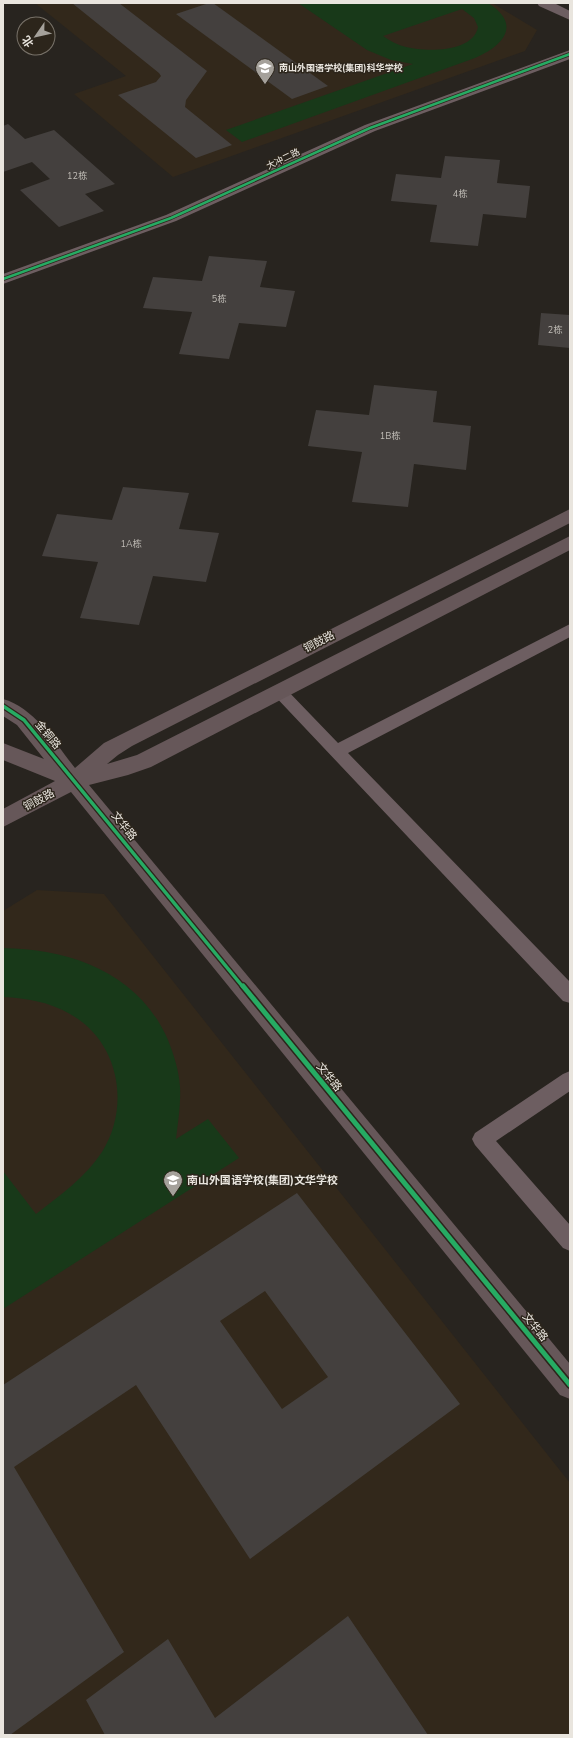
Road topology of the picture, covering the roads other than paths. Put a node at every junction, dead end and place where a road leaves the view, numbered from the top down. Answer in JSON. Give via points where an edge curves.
{"nodes":[{"id":1,"x":544,"y":3,"type":"edge"},
{"id":2,"x":570,"y":16,"type":"edge"},
{"id":3,"x":570,"y":54,"type":"edge"},
{"id":4,"x":3,"y":279,"type":"edge"},
{"id":5,"x":570,"y":515,"type":"edge"},
{"id":6,"x":570,"y":542,"type":"edge"},
{"id":7,"x":570,"y":630,"type":"edge"},
{"id":8,"x":279,"y":692,"type":"junction"},
{"id":9,"x":3,"y":706,"type":"edge"},
{"id":10,"x":3,"y":751,"type":"edge"},
{"id":11,"x":337,"y":751,"type":"junction"},
{"id":12,"x":75,"y":780,"type":"junction"},
{"id":13,"x":3,"y":819,"type":"edge"},
{"id":14,"x":570,"y":995,"type":"edge"},
{"id":15,"x":570,"y":1080,"type":"edge"},
{"id":16,"x":570,"y":1241,"type":"edge"},
{"id":17,"x":570,"y":1385,"type":"edge"}],
"edges":[{"from":1,"to":2,"type":"street"},
{"from":3,"to":4,"type":"street","name":"大冲二路","via":[[384,123],[171,218]]},
{"from":5,"to":12,"type":"main road","name":"铜鼓路","via":[[125,741],[111,749]]},
{"from":6,"to":8,"type":"main road","name":"铜鼓路"},
{"from":7,"to":11,"type":"lane"},
{"from":8,"to":11,"type":"lane"},
{"from":8,"to":12,"type":"main road","name":"铜鼓路","via":[[144,761]]},
{"from":9,"to":12,"type":"main road","name":"金铜路","via":[[24,720]]},
{"from":10,"to":12,"type":"main road"},
{"from":11,"to":14,"type":"lane"},
{"from":12,"to":13,"type":"main road","name":"铜鼓路"},
{"from":12,"to":17,"type":"main road","name":"文华路"},
{"from":15,"to":16,"type":"lane","via":[[482,1139]]}]}
